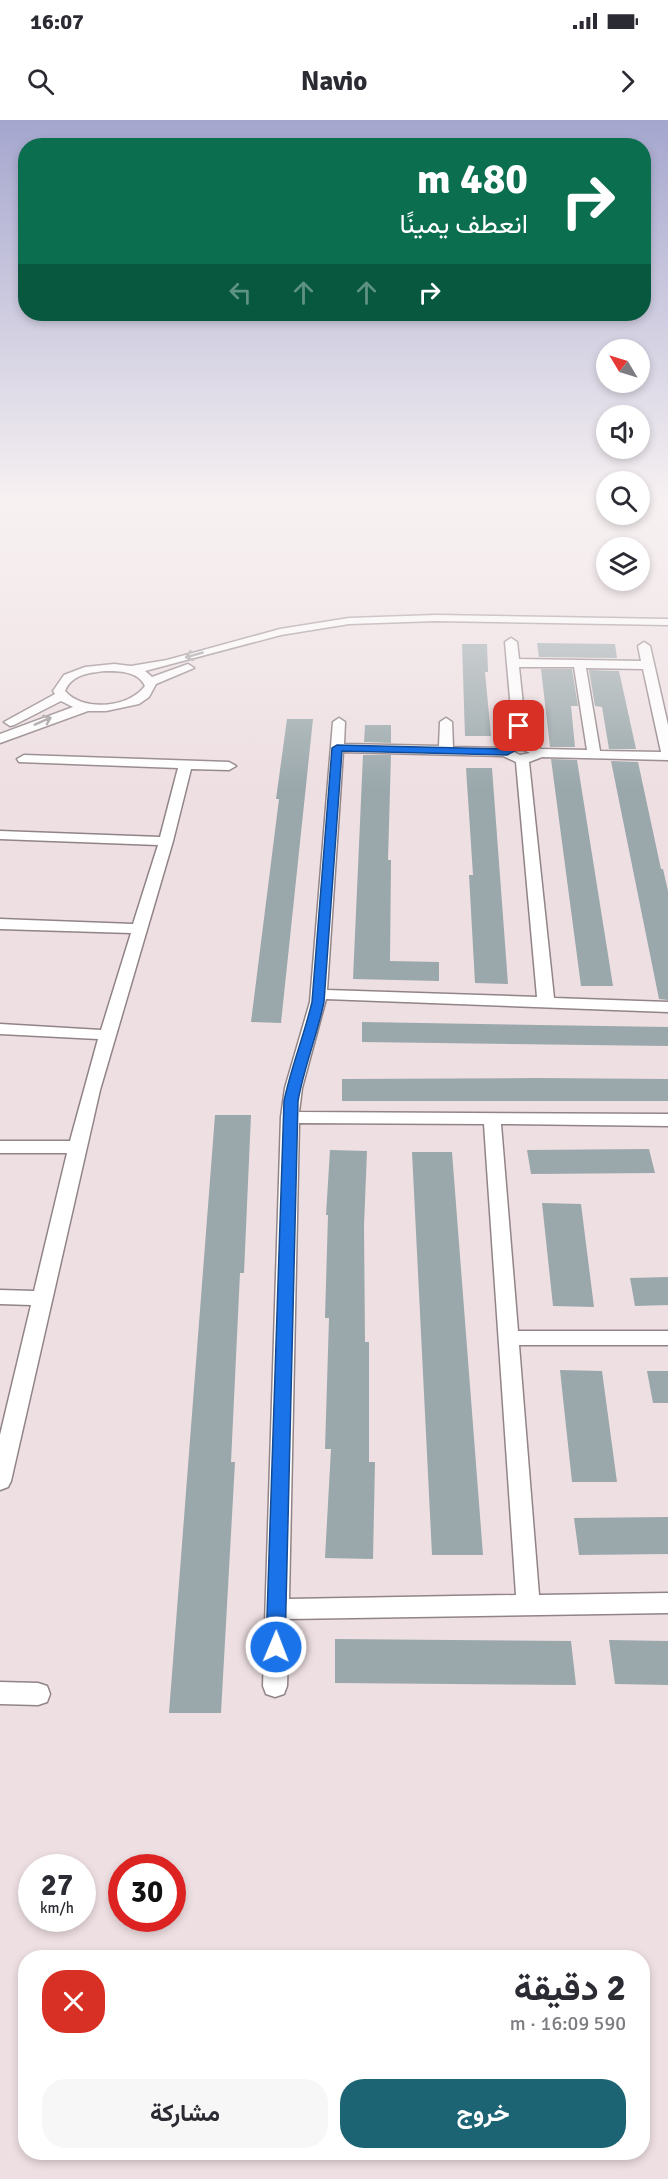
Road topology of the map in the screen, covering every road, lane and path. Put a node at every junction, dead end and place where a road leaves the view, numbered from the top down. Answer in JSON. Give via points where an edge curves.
{"nodes":[{"id":1,"x":668,"y":622,"type":"edge"},
{"id":2,"x":668,"y":631,"type":"edge"},
{"id":3,"x":511,"y":642,"type":"dead end"},
{"id":4,"x":644,"y":646,"type":"dead end"},
{"id":5,"x":513,"y":663,"type":"junction"},
{"id":6,"x":579,"y":664,"type":"junction"},
{"id":7,"x":648,"y":665,"type":"junction"},
{"id":8,"x":130,"y":670,"type":"junction"},
{"id":9,"x":150,"y":682,"type":"junction"},
{"id":10,"x":61,"y":696,"type":"junction"},
{"id":11,"x":87,"y":707,"type":"junction"},
{"id":12,"x":339,"y":722,"type":"dead end"},
{"id":13,"x":446,"y":722,"type":"dead end"},
{"id":14,"x":0,"y":726,"type":"edge"},
{"id":15,"x":0,"y":739,"type":"edge"},
{"id":16,"x":337,"y":748,"type":"junction"},
{"id":17,"x":446,"y":751,"type":"junction"},
{"id":18,"x":522,"y":752,"type":"junction"},
{"id":19,"x":594,"y":754,"type":"junction"},
{"id":20,"x":668,"y":754,"type":"edge"},
{"id":21,"x":24,"y":759,"type":"dead end"},
{"id":22,"x":186,"y":764,"type":"junction"},
{"id":23,"x":229,"y":766,"type":"dead end"},
{"id":24,"x":0,"y":835,"type":"edge"},
{"id":25,"x":166,"y":841,"type":"junction"},
{"id":26,"x":0,"y":924,"type":"edge"},
{"id":27,"x":140,"y":930,"type":"junction"},
{"id":28,"x":318,"y":994,"type":"junction"},
{"id":29,"x":546,"y":1002,"type":"junction"},
{"id":30,"x":668,"y":1007,"type":"edge"},
{"id":31,"x":0,"y":1029,"type":"edge"},
{"id":32,"x":107,"y":1035,"type":"junction"},
{"id":33,"x":290,"y":1118,"type":"junction"},
{"id":34,"x":492,"y":1119,"type":"junction"},
{"id":35,"x":668,"y":1120,"type":"edge"},
{"id":36,"x":0,"y":1146,"type":"edge"},
{"id":37,"x":77,"y":1147,"type":"junction"},
{"id":38,"x":0,"y":1297,"type":"edge"},
{"id":39,"x":43,"y":1298,"type":"junction"},
{"id":40,"x":507,"y":1338,"type":"junction"},
{"id":41,"x":668,"y":1338,"type":"edge"},
{"id":42,"x":0,"y":1478,"type":"edge"},
{"id":43,"x":668,"y":1603,"type":"edge"},
{"id":44,"x":528,"y":1605,"type":"junction"},
{"id":45,"x":276,"y":1609,"type":"junction"},
{"id":46,"x":275,"y":1686,"type":"dead end"},
{"id":47,"x":0,"y":1693,"type":"edge"},
{"id":48,"x":38,"y":1694,"type":"dead end"}],
"edges":[{"from":1,"to":8,"type":"street","one_way":true,"via":[[436,618],[349,621],[280,632]]},
{"from":2,"to":9,"type":"street","via":[[440,627],[354,630],[265,646]]},
{"from":3,"to":5,"type":"street"},
{"from":4,"to":7,"type":"street"},
{"from":5,"to":6,"type":"street"},
{"from":5,"to":18,"type":"street"},
{"from":6,"to":7,"type":"street"},
{"from":6,"to":19,"type":"street"},
{"from":7,"to":20,"type":"street"},
{"from":8,"to":9,"type":"street"},
{"from":8,"to":10,"type":"street","via":[[103,668],[75,674],[60,686]]},
{"from":9,"to":11,"type":"street","via":[[147,693],[136,700]]},
{"from":10,"to":11,"type":"street"},
{"from":10,"to":14,"type":"street"},
{"from":15,"to":11,"type":"street","one_way":true},
{"from":12,"to":16,"type":"street"},
{"from":13,"to":17,"type":"street"},
{"from":16,"to":17,"type":"street"},
{"from":16,"to":28,"type":"street"},
{"from":17,"to":18,"type":"street","via":[[507,752],[510,748]]},
{"from":18,"to":19,"type":"street","via":[[530,747],[537,753]]},
{"from":18,"to":29,"type":"street"},
{"from":19,"to":20,"type":"street"},
{"from":21,"to":22,"type":"street"},
{"from":22,"to":23,"type":"street"},
{"from":22,"to":25,"type":"street"},
{"from":24,"to":25,"type":"street"},
{"from":25,"to":27,"type":"street"},
{"from":26,"to":27,"type":"street"},
{"from":27,"to":32,"type":"street"},
{"from":28,"to":29,"type":"street"},
{"from":28,"to":33,"type":"street","via":[[312,1028],[297,1070]]},
{"from":29,"to":30,"type":"street"},
{"from":31,"to":32,"type":"street"},
{"from":32,"to":37,"type":"street"},
{"from":33,"to":34,"type":"street"},
{"from":33,"to":45,"type":"street"},
{"from":34,"to":35,"type":"street"},
{"from":34,"to":40,"type":"street"},
{"from":36,"to":37,"type":"street"},
{"from":37,"to":39,"type":"street"},
{"from":38,"to":39,"type":"street"},
{"from":39,"to":42,"type":"street"},
{"from":40,"to":41,"type":"street"},
{"from":40,"to":44,"type":"street"},
{"from":43,"to":44,"type":"street"},
{"from":44,"to":45,"type":"street"},
{"from":45,"to":46,"type":"street"},
{"from":47,"to":48,"type":"street"}]}
